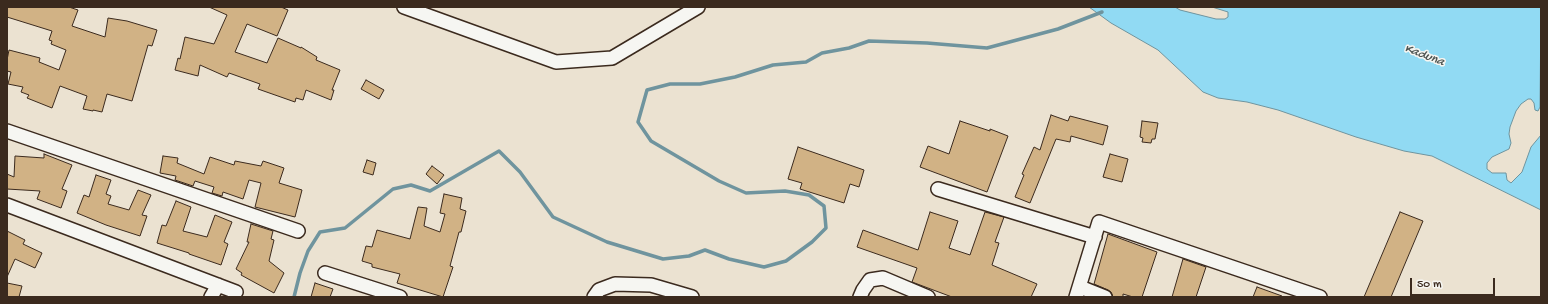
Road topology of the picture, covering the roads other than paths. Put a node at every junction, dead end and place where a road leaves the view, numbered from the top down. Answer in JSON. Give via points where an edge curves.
{"nodes":[{"id":1,"x":404,"y":7,"type":"edge"},
{"id":2,"x":698,"y":7,"type":"edge"},
{"id":3,"x":7,"y":131,"type":"edge"},
{"id":4,"x":938,"y":189,"type":"dead end"},
{"id":5,"x":7,"y":205,"type":"edge"},
{"id":6,"x":298,"y":231,"type":"dead end"},
{"id":7,"x":1094,"y":237,"type":"junction"},
{"id":8,"x":325,"y":273,"type":"dead end"},
{"id":9,"x":218,"y":285,"type":"junction"},
{"id":10,"x":236,"y":292,"type":"dead end"},
{"id":11,"x":1078,"y":292,"type":"edge"},
{"id":12,"x":211,"y":297,"type":"edge"},
{"id":13,"x":400,"y":297,"type":"edge"},
{"id":14,"x":594,"y":297,"type":"edge"},
{"id":15,"x":692,"y":297,"type":"edge"},
{"id":16,"x":860,"y":297,"type":"edge"},
{"id":17,"x":928,"y":297,"type":"edge"},
{"id":18,"x":1105,"y":297,"type":"edge"},
{"id":19,"x":1320,"y":297,"type":"edge"}],
"edges":[{"from":1,"to":2,"type":"street","via":[[556,62],[612,58]]},
{"from":3,"to":6,"type":"street"},
{"from":4,"to":7,"type":"street"},
{"from":5,"to":9,"type":"street"},
{"from":7,"to":11,"type":"street"},
{"from":7,"to":19,"type":"street","via":[[1099,222]]},
{"from":8,"to":13,"type":"street"},
{"from":9,"to":10,"type":"street"},
{"from":9,"to":12,"type":"street"},
{"from":11,"to":18,"type":"street"},
{"from":14,"to":15,"type":"street","via":[[599,290],[615,284],[651,285]]},
{"from":16,"to":17,"type":"street","via":[[870,280],[883,278]]}]}
